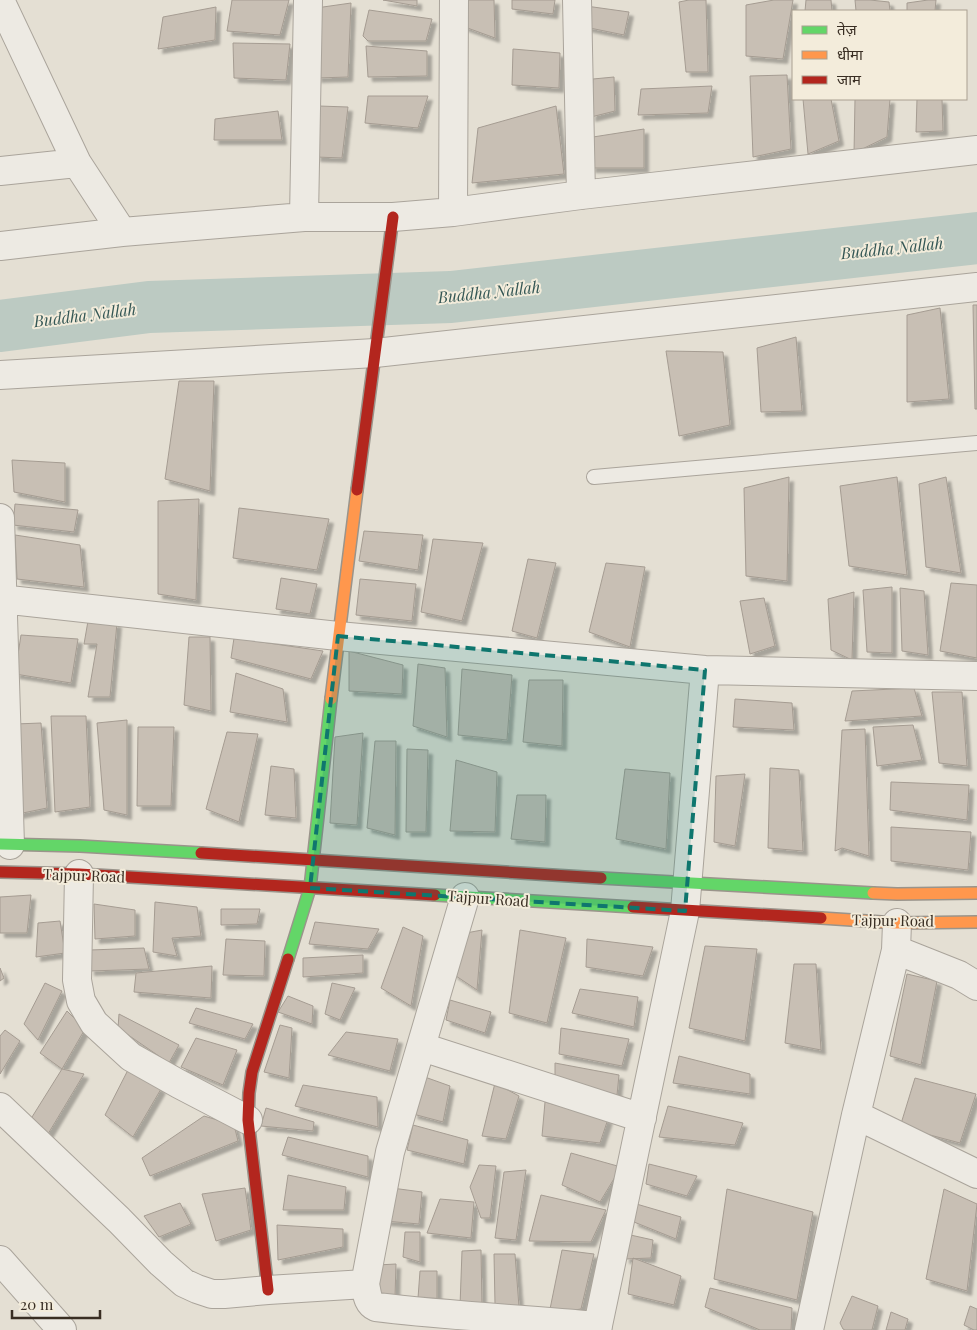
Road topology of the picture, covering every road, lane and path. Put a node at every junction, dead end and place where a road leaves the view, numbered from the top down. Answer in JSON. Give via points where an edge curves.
{"nodes":[{"id":1,"x":0,"y":0,"type":"edge"},
{"id":2,"x":308,"y":0,"type":"edge"},
{"id":3,"x":454,"y":0,"type":"edge"},
{"id":4,"x":577,"y":0,"type":"edge"},
{"id":5,"x":977,"y":150,"type":"edge"},
{"id":6,"x":77,"y":163,"type":"junction"},
{"id":7,"x":0,"y":171,"type":"edge"},
{"id":8,"x":581,"y":195,"type":"junction"},
{"id":9,"x":453,"y":212,"type":"junction"},
{"id":10,"x":304,"y":217,"type":"junction"},
{"id":11,"x":391,"y":228,"type":"junction"},
{"id":12,"x":122,"y":232,"type":"junction"},
{"id":13,"x":0,"y":246,"type":"edge"},
{"id":14,"x":977,"y":287,"type":"edge"},
{"id":15,"x":377,"y":344,"type":"junction"},
{"id":16,"x":0,"y":375,"type":"edge"},
{"id":17,"x":977,"y":444,"type":"edge"},
{"id":18,"x":594,"y":477,"type":"dead end"},
{"id":19,"x":0,"y":518,"type":"edge"},
{"id":20,"x":1,"y":599,"type":"edge"},
{"id":21,"x":338,"y":636,"type":"junction"},
{"id":22,"x":706,"y":670,"type":"junction"},
{"id":23,"x":977,"y":676,"type":"edge"},
{"id":24,"x":5,"y":845,"type":"edge"},
{"id":25,"x":313,"y":860,"type":"junction"},
{"id":26,"x":0,"y":872,"type":"edge"},
{"id":27,"x":79,"y":874,"type":"junction"},
{"id":28,"x":688,"y":883,"type":"junction"},
{"id":29,"x":310,"y":888,"type":"junction"},
{"id":30,"x":977,"y":894,"type":"edge"},
{"id":31,"x":465,"y":897,"type":"junction"},
{"id":32,"x":685,"y":911,"type":"junction"},
{"id":33,"x":977,"y":922,"type":"edge"},
{"id":34,"x":896,"y":923,"type":"junction"},
{"id":35,"x":896,"y":950,"type":"junction"},
{"id":36,"x":977,"y":986,"type":"edge"},
{"id":37,"x":422,"y":1047,"type":"junction"},
{"id":38,"x":0,"y":1107,"type":"edge"},
{"id":39,"x":856,"y":1115,"type":"junction"},
{"id":40,"x":642,"y":1118,"type":"junction"},
{"id":41,"x":248,"y":1120,"type":"junction"},
{"id":42,"x":977,"y":1174,"type":"edge"},
{"id":43,"x":0,"y":1260,"type":"edge"},
{"id":44,"x":366,"y":1284,"type":"junction"},
{"id":45,"x":268,"y":1290,"type":"junction"},
{"id":46,"x":430,"y":1322,"type":"edge"},
{"id":47,"x":598,"y":1328,"type":"edge"},
{"id":48,"x":811,"y":1329,"type":"edge"},
{"id":49,"x":62,"y":1330,"type":"edge"}],
"edges":[{"from":1,"to":6,"type":"street"},
{"from":2,"to":10,"type":"street"},
{"from":3,"to":9,"type":"street"},
{"from":4,"to":8,"type":"street"},
{"from":5,"to":8,"type":"street"},
{"from":6,"to":7,"type":"street"},
{"from":6,"to":12,"type":"street"},
{"from":8,"to":9,"type":"street"},
{"from":9,"to":11,"type":"street"},
{"from":10,"to":11,"type":"street"},
{"from":10,"to":12,"type":"street"},
{"from":11,"to":15,"type":"main road"},
{"from":12,"to":13,"type":"street"},
{"from":14,"to":15,"type":"street"},
{"from":15,"to":16,"type":"street"},
{"from":15,"to":21,"type":"main road"},
{"from":17,"to":18,"type":"lane"},
{"from":19,"to":20,"type":"street"},
{"from":20,"to":21,"type":"street"},
{"from":20,"to":24,"type":"street"},
{"from":21,"to":22,"type":"street"},
{"from":21,"to":25,"type":"main road"},
{"from":22,"to":23,"type":"street"},
{"from":22,"to":28,"type":"street"},
{"from":24,"to":25,"type":"main road","name":"Tajpur Road","via":[[80,846]]},
{"from":25,"to":28,"type":"main road","name":"Tajpur Road"},
{"from":25,"to":29,"type":"main road"},
{"from":26,"to":27,"type":"main road","name":"Tajpur Road"},
{"from":27,"to":29,"type":"main road","name":"Tajpur Road"},
{"from":27,"to":41,"type":"street","via":[[77,980],[81,1001],[94,1023],[131,1057]]},
{"from":28,"to":30,"type":"main road","name":"Tajpur Road","via":[[897,894]]},
{"from":28,"to":32,"type":"street"},
{"from":29,"to":31,"type":"main road","name":"Tajpur Road"},
{"from":29,"to":41,"type":"main road","via":[[252,1072]]},
{"from":31,"to":32,"type":"main road","name":"Tajpur Road"},
{"from":31,"to":37,"type":"street"},
{"from":32,"to":34,"type":"main road","name":"Tajpur Road"},
{"from":32,"to":40,"type":"street"},
{"from":33,"to":34,"type":"main road","name":"Tajpur Road"},
{"from":34,"to":35,"type":"street"},
{"from":35,"to":36,"type":"street"},
{"from":35,"to":39,"type":"street"},
{"from":37,"to":40,"type":"street"},
{"from":37,"to":44,"type":"street","via":[[390,1152]]},
{"from":38,"to":45,"type":"street","via":[[184,1283],[212,1294]]},
{"from":39,"to":42,"type":"street"},
{"from":39,"to":48,"type":"street"},
{"from":40,"to":47,"type":"street"},
{"from":41,"to":45,"type":"main road"},
{"from":43,"to":49,"type":"street"},
{"from":44,"to":45,"type":"street"},
{"from":44,"to":46,"type":"street","via":[[370,1304],[376,1308]]},
{"from":46,"to":47,"type":"street","via":[[509,1318]]}]}
